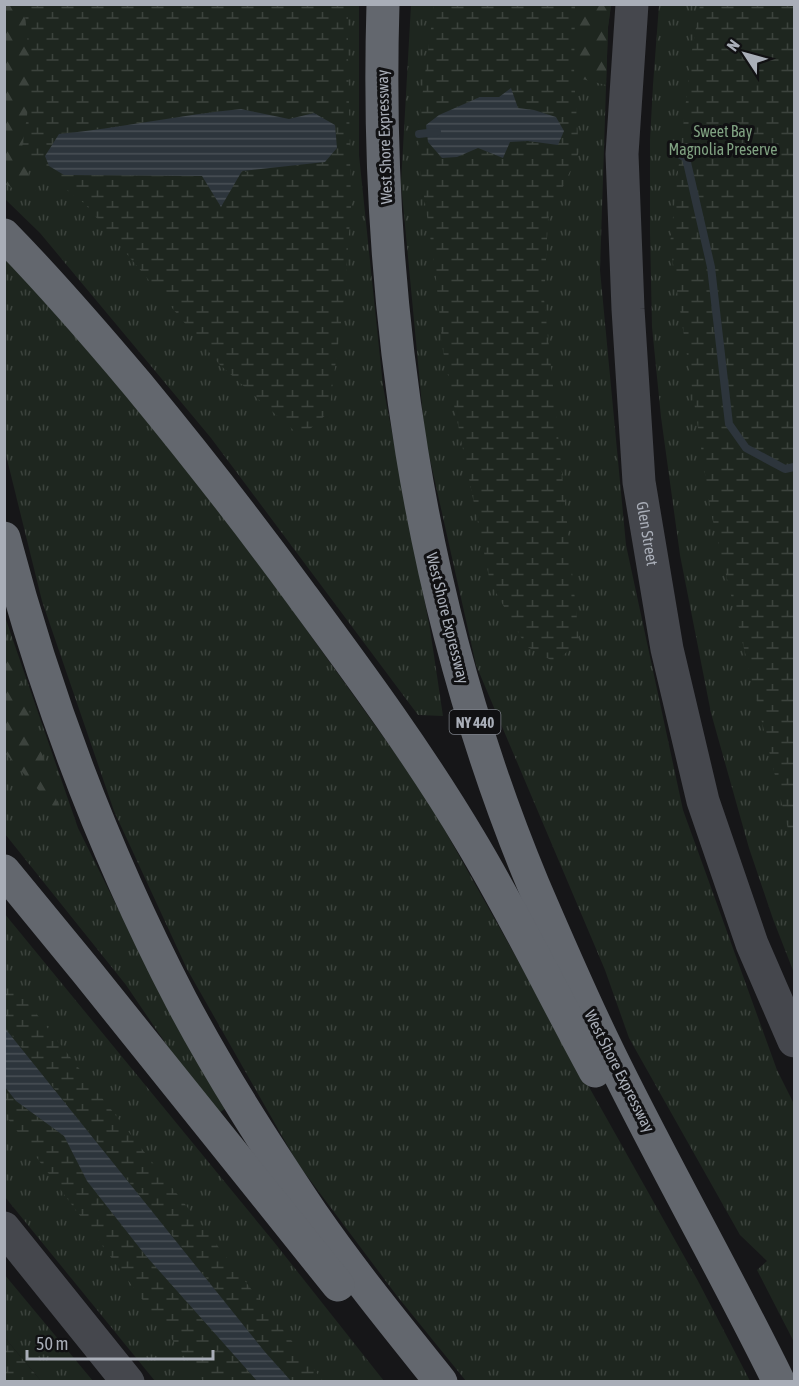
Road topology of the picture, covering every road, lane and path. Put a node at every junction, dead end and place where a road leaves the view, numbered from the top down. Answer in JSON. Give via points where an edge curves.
{"nodes":[{"id":1,"x":382,"y":4,"type":"edge"},
{"id":2,"x":632,"y":4,"type":"edge"},
{"id":3,"x":4,"y":235,"type":"edge"},
{"id":4,"x":4,"y":538,"type":"edge"},
{"id":5,"x":4,"y":871,"type":"edge"},
{"id":6,"x":795,"y":1041,"type":"edge"},
{"id":7,"x":4,"y":1228,"type":"edge"},
{"id":8,"x":128,"y":1382,"type":"edge"},
{"id":9,"x":422,"y":1382,"type":"edge"},
{"id":10,"x":441,"y":1382,"type":"edge"},
{"id":11,"x":763,"y":1382,"type":"edge"},
{"id":12,"x":779,"y":1382,"type":"edge"}],
"edges":[{"from":1,"to":12,"type":"highway","name":"West Shore Expressway","number":"NY 440","via":[[383,150],[399,361],[430,545],[473,716],[532,882],[582,995]]},
{"from":2,"to":6,"type":"street","name":"Glen Street","via":[[622,154],[639,482],[667,649],[704,801],[752,944]]},
{"from":3,"to":11,"type":"highway","via":[[100,339],[216,481],[330,633],[441,793],[503,898]]},
{"from":4,"to":10,"type":"highway","via":[[73,758],[128,889],[183,1003],[248,1115],[314,1216]]},
{"from":5,"to":9,"type":"highway","via":[[391,1351]]},
{"from":7,"to":8,"type":"street"}]}
